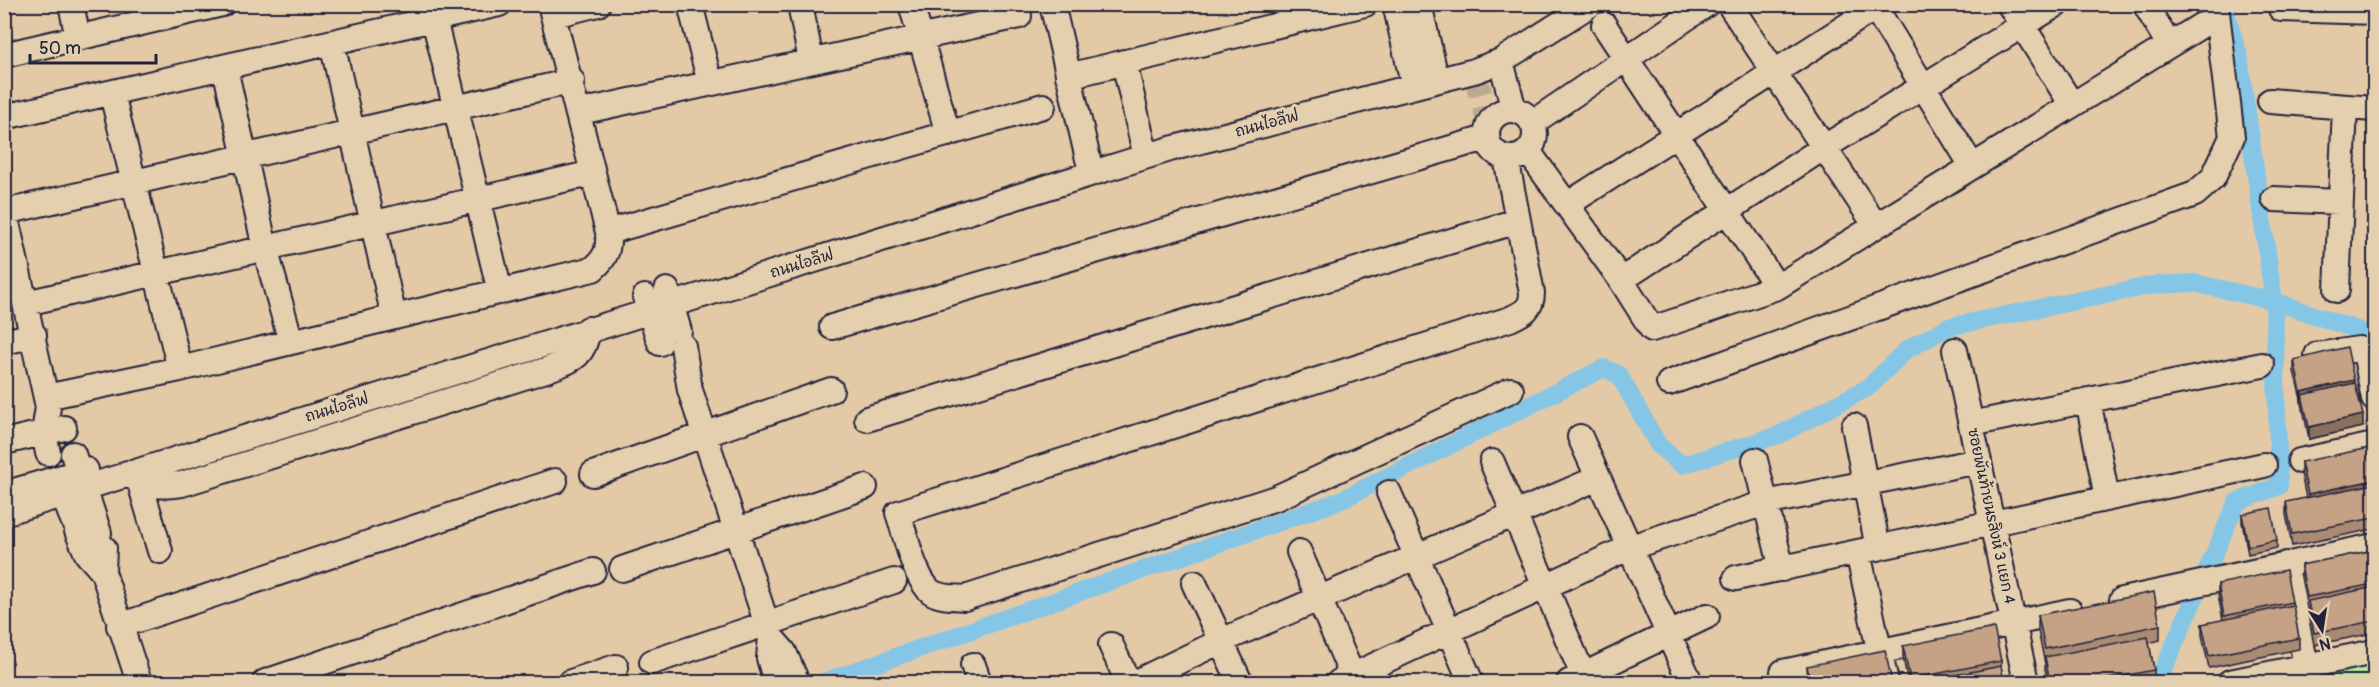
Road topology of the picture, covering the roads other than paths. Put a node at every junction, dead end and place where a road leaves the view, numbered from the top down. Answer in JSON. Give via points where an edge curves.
{"nodes":[{"id":1,"x":71,"y":4,"type":"edge"},
{"id":2,"x":222,"y":4,"type":"edge"},
{"id":3,"x":499,"y":4,"type":"edge"},
{"id":4,"x":598,"y":4,"type":"edge"},
{"id":5,"x":690,"y":4,"type":"edge"},
{"id":6,"x":800,"y":4,"type":"edge"},
{"id":7,"x":911,"y":4,"type":"edge"},
{"id":8,"x":1052,"y":4,"type":"edge"},
{"id":9,"x":1365,"y":4,"type":"edge"},
{"id":10,"x":1395,"y":4,"type":"edge"},
{"id":11,"x":1419,"y":4,"type":"edge"},
{"id":12,"x":1567,"y":4,"type":"edge"},
{"id":13,"x":1707,"y":4,"type":"edge"},
{"id":14,"x":1729,"y":4,"type":"edge"},
{"id":15,"x":2008,"y":4,"type":"edge"},
{"id":16,"x":2057,"y":4,"type":"edge"},
{"id":17,"x":2145,"y":4,"type":"edge"},
{"id":18,"x":1876,"y":6,"type":"edge"},
{"id":19,"x":193,"y":8,"type":"edge"},
{"id":20,"x":2281,"y":9,"type":"dead end"},
{"id":21,"x":552,"y":10,"type":"edge"},
{"id":22,"x":2374,"y":12,"type":"edge"},
{"id":23,"x":1598,"y":15,"type":"edge"},
{"id":24,"x":2207,"y":15,"type":"edge"},
{"id":25,"x":1019,"y":16,"type":"dead end"},
{"id":26,"x":434,"y":19,"type":"junction"},
{"id":27,"x":2022,"y":25,"type":"junction"},
{"id":28,"x":78,"y":38,"type":"junction"},
{"id":29,"x":919,"y":38,"type":"junction"},
{"id":30,"x":332,"y":43,"type":"junction"},
{"id":31,"x":2169,"y":45,"type":"junction"},
{"id":32,"x":4,"y":55,"type":"edge"},
{"id":33,"x":1627,"y":58,"type":"junction"},
{"id":34,"x":811,"y":61,"type":"junction"},
{"id":35,"x":1501,"y":61,"type":"junction"},
{"id":36,"x":1124,"y":62,"type":"junction"},
{"id":37,"x":225,"y":68,"type":"junction"},
{"id":38,"x":1423,"y":72,"type":"junction"},
{"id":39,"x":1772,"y":72,"type":"junction"},
{"id":40,"x":1068,"y":76,"type":"junction"},
{"id":41,"x":572,"y":81,"type":"junction"},
{"id":42,"x":710,"y":83,"type":"junction"},
{"id":43,"x":1924,"y":85,"type":"junction"},
{"id":44,"x":112,"y":94,"type":"junction"},
{"id":45,"x":2270,"y":101,"type":"dead end"},
{"id":46,"x":2072,"y":105,"type":"junction"},
{"id":47,"x":1042,"y":106,"type":"dead end"},
{"id":48,"x":2345,"y":107,"type":"junction"},
{"id":49,"x":456,"y":108,"type":"junction"},
{"id":50,"x":2374,"y":109,"type":"edge"},
{"id":51,"x":580,"y":112,"type":"junction"},
{"id":52,"x":4,"y":117,"type":"edge"},
{"id":53,"x":1523,"y":117,"type":"junction"},
{"id":54,"x":352,"y":132,"type":"junction"},
{"id":55,"x":948,"y":134,"type":"junction"},
{"id":56,"x":1675,"y":134,"type":"junction"},
{"id":57,"x":1486,"y":138,"type":"junction"},
{"id":58,"x":1143,"y":144,"type":"junction"},
{"id":59,"x":1823,"y":148,"type":"junction"},
{"id":60,"x":1517,"y":155,"type":"junction"},
{"id":61,"x":246,"y":156,"type":"junction"},
{"id":62,"x":1088,"y":159,"type":"junction"},
{"id":63,"x":1972,"y":166,"type":"junction"},
{"id":64,"x":593,"y":173,"type":"junction"},
{"id":65,"x":133,"y":182,"type":"junction"},
{"id":66,"x":2274,"y":199,"type":"dead end"},
{"id":67,"x":477,"y":200,"type":"junction"},
{"id":68,"x":2340,"y":202,"type":"junction"},
{"id":69,"x":1568,"y":204,"type":"junction"},
{"id":70,"x":1728,"y":210,"type":"junction"},
{"id":71,"x":5,"y":211,"type":"edge"},
{"id":72,"x":1517,"y":221,"type":"junction"},
{"id":73,"x":372,"y":224,"type":"junction"},
{"id":74,"x":1876,"y":226,"type":"junction"},
{"id":75,"x":608,"y":232,"type":"junction"},
{"id":76,"x":9,"y":244,"type":"edge"},
{"id":77,"x":265,"y":248,"type":"junction"},
{"id":78,"x":158,"y":273,"type":"junction"},
{"id":79,"x":1621,"y":280,"type":"junction"},
{"id":80,"x":1777,"y":287,"type":"junction"},
{"id":81,"x":2337,"y":290,"type":"dead end"},
{"id":82,"x":500,"y":292,"type":"junction"},
{"id":83,"x":658,"y":300,"type":"junction"},
{"id":84,"x":26,"y":303,"type":"junction"},
{"id":85,"x":394,"y":317,"type":"junction"},
{"id":86,"x":832,"y":327,"type":"dead end"},
{"id":87,"x":34,"y":335,"type":"junction"},
{"id":88,"x":4,"y":342,"type":"edge"},
{"id":89,"x":291,"y":342,"type":"junction"},
{"id":90,"x":1955,"y":350,"type":"dead end"},
{"id":91,"x":2296,"y":359,"type":"edge"},
{"id":92,"x":2262,"y":365,"type":"dead end"},
{"id":93,"x":180,"y":369,"type":"junction"},
{"id":94,"x":1669,"y":383,"type":"dead end"},
{"id":95,"x":831,"y":390,"type":"dead end"},
{"id":96,"x":1511,"y":390,"type":"dead end"},
{"id":97,"x":2374,"y":399,"type":"edge"},
{"id":98,"x":2088,"y":400,"type":"junction"},
{"id":99,"x":47,"y":402,"type":"junction"},
{"id":100,"x":867,"y":419,"type":"dead end"},
{"id":101,"x":1971,"y":424,"type":"junction"},
{"id":102,"x":1854,"y":426,"type":"dead end"},
{"id":103,"x":706,"y":432,"type":"junction"},
{"id":104,"x":1580,"y":437,"type":"dead end"},
{"id":105,"x":4,"y":442,"type":"edge"},
{"id":106,"x":2374,"y":445,"type":"edge"},
{"id":107,"x":63,"y":460,"type":"junction"},
{"id":108,"x":1755,"y":460,"type":"dead end"},
{"id":109,"x":1979,"y":461,"type":"junction"},
{"id":110,"x":2300,"y":461,"type":"edge"},
{"id":111,"x":1492,"y":462,"type":"dead end"},
{"id":112,"x":2264,"y":465,"type":"dead end"},
{"id":113,"x":593,"y":474,"type":"dead end"},
{"id":114,"x":134,"y":478,"type":"junction"},
{"id":115,"x":1598,"y":478,"type":"junction"},
{"id":116,"x":555,"y":481,"type":"dead end"},
{"id":117,"x":1865,"y":484,"type":"junction"},
{"id":118,"x":865,"y":487,"type":"dead end"},
{"id":119,"x":1389,"y":493,"type":"dead end"},
{"id":120,"x":4,"y":494,"type":"edge"},
{"id":121,"x":2108,"y":498,"type":"junction"},
{"id":122,"x":1766,"y":503,"type":"junction"},
{"id":123,"x":4,"y":513,"type":"edge"},
{"id":124,"x":1514,"y":515,"type":"junction"},
{"id":125,"x":1992,"y":523,"type":"junction"},
{"id":126,"x":738,"y":530,"type":"junction"},
{"id":127,"x":88,"y":533,"type":"junction"},
{"id":128,"x":2374,"y":546,"type":"edge"},
{"id":129,"x":1628,"y":548,"type":"junction"},
{"id":130,"x":1868,"y":550,"type":"junction"},
{"id":131,"x":160,"y":551,"type":"dead end"},
{"id":132,"x":1299,"y":552,"type":"dead end"},
{"id":133,"x":1417,"y":557,"type":"junction"},
{"id":134,"x":2286,"y":564,"type":"junction"},
{"id":135,"x":622,"y":569,"type":"dead end"},
{"id":136,"x":1782,"y":569,"type":"junction"},
{"id":137,"x":593,"y":571,"type":"dead end"},
{"id":138,"x":103,"y":572,"type":"junction"},
{"id":139,"x":1736,"y":579,"type":"dead end"},
{"id":140,"x":894,"y":581,"type":"dead end"},
{"id":141,"x":1194,"y":583,"type":"dead end"},
{"id":142,"x":1544,"y":586,"type":"junction"},
{"id":143,"x":1319,"y":599,"type":"junction"},
{"id":144,"x":1707,"y":616,"type":"dead end"},
{"id":145,"x":2013,"y":623,"type":"junction"},
{"id":146,"x":119,"y":626,"type":"junction"},
{"id":147,"x":769,"y":630,"type":"junction"},
{"id":148,"x":1449,"y":631,"type":"junction"},
{"id":149,"x":1669,"y":636,"type":"junction"},
{"id":150,"x":1221,"y":640,"type":"junction"},
{"id":151,"x":1112,"y":645,"type":"dead end"},
{"id":152,"x":1880,"y":652,"type":"junction"},
{"id":153,"x":2374,"y":652,"type":"edge"},
{"id":154,"x":652,"y":662,"type":"dead end"},
{"id":155,"x":2306,"y":666,"type":"junction"},
{"id":156,"x":616,"y":667,"type":"dead end"},
{"id":157,"x":1784,"y":672,"type":"dead end"},
{"id":158,"x":784,"y":677,"type":"edge"},
{"id":159,"x":1349,"y":680,"type":"edge"},
{"id":160,"x":1579,"y":680,"type":"edge"},
{"id":161,"x":139,"y":682,"type":"edge"},
{"id":162,"x":265,"y":682,"type":"edge"},
{"id":163,"x":571,"y":682,"type":"edge"},
{"id":164,"x":1128,"y":682,"type":"edge"},
{"id":165,"x":1136,"y":682,"type":"edge"},
{"id":166,"x":1240,"y":682,"type":"edge"},
{"id":167,"x":1471,"y":682,"type":"edge"},
{"id":168,"x":1690,"y":682,"type":"edge"},
{"id":169,"x":1886,"y":682,"type":"edge"},
{"id":170,"x":2026,"y":682,"type":"edge"},
{"id":171,"x":2230,"y":682,"type":"edge"}],
"edges":[{"from":1,"to":28,"type":"street"},
{"from":2,"to":19,"type":"street"},
{"from":3,"to":26,"type":"street"},
{"from":4,"to":21,"type":"street"},
{"from":5,"to":42,"type":"street"},
{"from":6,"to":34,"type":"street"},
{"from":7,"to":29,"type":"street"},
{"from":8,"to":40,"type":"street"},
{"from":9,"to":36,"type":"street"},
{"from":10,"to":38,"type":"street"},
{"from":11,"to":38,"type":"street"},
{"from":12,"to":38,"type":"street","name":"ถนนไอลีฟ","via":[[1499,49]]},
{"from":13,"to":33,"type":"street"},
{"from":14,"to":39,"type":"street"},
{"from":15,"to":27,"type":"street"},
{"from":16,"to":27,"type":"street"},
{"from":17,"to":31,"type":"street"},
{"from":18,"to":39,"type":"street"},
{"from":18,"to":43,"type":"street"},
{"from":19,"to":28,"type":"street"},
{"from":20,"to":22,"type":"street"},
{"from":21,"to":41,"type":"street"},
{"from":23,"to":33,"type":"street"},
{"from":23,"to":35,"type":"street","name":"ถนนไอลีฟ"},
{"from":24,"to":31,"type":"street"},
{"from":24,"to":94,"type":"street","via":[[2217,13],[2232,137],[2213,178],[2195,194]]},
{"from":25,"to":29,"type":"street"},
{"from":26,"to":30,"type":"street"},
{"from":26,"to":49,"type":"street"},
{"from":27,"to":43,"type":"street"},
{"from":27,"to":46,"type":"street"},
{"from":28,"to":32,"type":"street"},
{"from":29,"to":34,"type":"street"},
{"from":29,"to":55,"type":"street"},
{"from":30,"to":37,"type":"street"},
{"from":30,"to":54,"type":"street"},
{"from":31,"to":46,"type":"street"},
{"from":33,"to":53,"type":"street"},
{"from":33,"to":56,"type":"street"},
{"from":34,"to":42,"type":"street"},
{"from":35,"to":53,"type":"street"},
{"from":35,"to":83,"type":"street","name":"ถนนไอลีฟ","via":[[1170,149]]},
{"from":36,"to":40,"type":"street"},
{"from":36,"to":58,"type":"street"},
{"from":37,"to":44,"type":"street"},
{"from":37,"to":61,"type":"street"},
{"from":38,"to":58,"type":"street","name":"ถนนไอลีฟ"},
{"from":39,"to":56,"type":"street"},
{"from":39,"to":59,"type":"street"},
{"from":40,"to":62,"type":"street"},
{"from":41,"to":49,"type":"street"},
{"from":41,"to":51,"type":"street"},
{"from":42,"to":51,"type":"street"},
{"from":43,"to":59,"type":"street"},
{"from":43,"to":63,"type":"street"},
{"from":44,"to":52,"type":"street"},
{"from":44,"to":65,"type":"street"},
{"from":45,"to":48,"type":"street"},
{"from":46,"to":63,"type":"street"},
{"from":47,"to":55,"type":"street"},
{"from":48,"to":50,"type":"street"},
{"from":48,"to":68,"type":"street"},
{"from":49,"to":54,"type":"street"},
{"from":49,"to":67,"type":"street"},
{"from":51,"to":64,"type":"street"},
{"from":53,"to":57,"type":"street","via":[[1507,110],[1494,117]]},
{"from":53,"to":60,"type":"street","via":[[1535,138]]},
{"from":54,"to":61,"type":"street"},
{"from":54,"to":73,"type":"street"},
{"from":55,"to":75,"type":"street"},
{"from":56,"to":69,"type":"street"},
{"from":56,"to":70,"type":"street"},
{"from":57,"to":60,"type":"street","via":[[1493,151]]},
{"from":57,"to":86,"type":"street"},
{"from":58,"to":62,"type":"street","name":"ถนนไอลีฟ"},
{"from":59,"to":70,"type":"street"},
{"from":59,"to":74,"type":"street"},
{"from":60,"to":69,"type":"street"},
{"from":60,"to":72,"type":"street"},
{"from":61,"to":65,"type":"street"},
{"from":61,"to":77,"type":"street"},
{"from":62,"to":83,"type":"street","name":"ถนนไอลีฟ"},
{"from":63,"to":74,"type":"street"},
{"from":64,"to":67,"type":"street"},
{"from":64,"to":75,"type":"street"},
{"from":65,"to":71,"type":"street"},
{"from":65,"to":78,"type":"street"},
{"from":66,"to":68,"type":"street"},
{"from":67,"to":73,"type":"street"},
{"from":67,"to":82,"type":"street"},
{"from":68,"to":81,"type":"street"},
{"from":69,"to":79,"type":"street"},
{"from":70,"to":79,"type":"street"},
{"from":70,"to":80,"type":"street"},
{"from":71,"to":76,"type":"street"},
{"from":72,"to":96,"type":"street","via":[[1532,303],[1526,312],[898,513],[929,590],[965,598],[1276,498]]},
{"from":72,"to":100,"type":"street"},
{"from":73,"to":77,"type":"street"},
{"from":73,"to":85,"type":"street"},
{"from":74,"to":80,"type":"street"},
{"from":75,"to":82,"type":"street","via":[[606,254],[593,269]]},
{"from":76,"to":84,"type":"street"},
{"from":77,"to":78,"type":"street"},
{"from":77,"to":89,"type":"street"},
{"from":78,"to":84,"type":"street"},
{"from":78,"to":93,"type":"street"},
{"from":79,"to":80,"type":"street","via":[[1652,329]]},
{"from":82,"to":85,"type":"street"},
{"from":83,"to":103,"type":"street"},
{"from":83,"to":107,"type":"street","name":"ถนนไอลีฟ"},
{"from":83,"to":114,"type":"street","name":"ถนนไอลีฟ","via":[[588,329]]},
{"from":84,"to":87,"type":"street"},
{"from":85,"to":89,"type":"street"},
{"from":87,"to":88,"type":"street"},
{"from":87,"to":99,"type":"street"},
{"from":89,"to":93,"type":"street"},
{"from":90,"to":101,"type":"street","name":"ซอยพันท้ายนรสิงห์ 3 แยก 4"},
{"from":91,"to":97,"type":"street","via":[[2359,348],[2366,357]]},
{"from":92,"to":98,"type":"street"},
{"from":93,"to":99,"type":"street"},
{"from":95,"to":103,"type":"street"},
{"from":98,"to":101,"type":"street"},
{"from":98,"to":121,"type":"street"},
{"from":99,"to":107,"type":"street"},
{"from":101,"to":109,"type":"street","name":"ซอยพันท้ายนรสิงห์ 3 แยก 4"},
{"from":102,"to":117,"type":"street"},
{"from":103,"to":113,"type":"street"},
{"from":103,"to":126,"type":"street"},
{"from":104,"to":115,"type":"street"},
{"from":105,"to":107,"type":"street"},
{"from":106,"to":110,"type":"street"},
{"from":107,"to":114,"type":"street","name":"ถนนไอลีฟ"},
{"from":107,"to":120,"type":"street","name":"ถนนไอลีฟ"},
{"from":107,"to":123,"type":"street","name":"ถนนไอลีฟ"},
{"from":107,"to":127,"type":"street"},
{"from":108,"to":122,"type":"street"},
{"from":109,"to":117,"type":"street"},
{"from":109,"to":125,"type":"street","name":"ซอยพันท้ายนรสิงห์ 3 แยก 4"},
{"from":111,"to":124,"type":"street"},
{"from":112,"to":121,"type":"street"},
{"from":114,"to":131,"type":"street"},
{"from":115,"to":124,"type":"street"},
{"from":115,"to":129,"type":"street"},
{"from":116,"to":146,"type":"street"},
{"from":117,"to":122,"type":"street"},
{"from":117,"to":130,"type":"street"},
{"from":118,"to":126,"type":"street"},
{"from":119,"to":133,"type":"street"},
{"from":121,"to":125,"type":"street"},
{"from":122,"to":129,"type":"street"},
{"from":122,"to":136,"type":"street"},
{"from":124,"to":133,"type":"street"},
{"from":124,"to":142,"type":"street"},
{"from":125,"to":130,"type":"street"},
{"from":125,"to":145,"type":"street","name":"ซอยพันท้ายนรสิงห์ 3 แยก 4"},
{"from":126,"to":135,"type":"street"},
{"from":126,"to":147,"type":"street"},
{"from":127,"to":138,"type":"street"},
{"from":127,"to":138,"type":"street","via":[[87,554]]},
{"from":128,"to":134,"type":"street"},
{"from":129,"to":142,"type":"street"},
{"from":129,"to":149,"type":"street"},
{"from":130,"to":136,"type":"street"},
{"from":130,"to":152,"type":"street"},
{"from":132,"to":143,"type":"street"},
{"from":133,"to":143,"type":"street"},
{"from":133,"to":148,"type":"street"},
{"from":134,"to":145,"type":"street"},
{"from":134,"to":155,"type":"street"},
{"from":136,"to":139,"type":"street"},
{"from":137,"to":162,"type":"street"},
{"from":138,"to":146,"type":"street"},
{"from":140,"to":147,"type":"street"},
{"from":141,"to":150,"type":"street"},
{"from":142,"to":148,"type":"street"},
{"from":142,"to":160,"type":"street"},
{"from":143,"to":150,"type":"street"},
{"from":143,"to":159,"type":"street"},
{"from":144,"to":149,"type":"street"},
{"from":145,"to":152,"type":"street"},
{"from":145,"to":170,"type":"street","name":"ซอยพันท้ายนรสิงห์ 3 แยก 4"},
{"from":146,"to":161,"type":"street"},
{"from":147,"to":154,"type":"street"},
{"from":147,"to":158,"type":"street","via":[[784,652]]},
{"from":148,"to":159,"type":"street"},
{"from":148,"to":167,"type":"street"},
{"from":149,"to":160,"type":"street"},
{"from":149,"to":168,"type":"street"},
{"from":150,"to":165,"type":"street"},
{"from":150,"to":166,"type":"street"},
{"from":151,"to":164,"type":"street"},
{"from":152,"to":157,"type":"street"},
{"from":152,"to":169,"type":"street"},
{"from":153,"to":155,"type":"street"},
{"from":155,"to":171,"type":"street"},
{"from":156,"to":163,"type":"street"}]}
